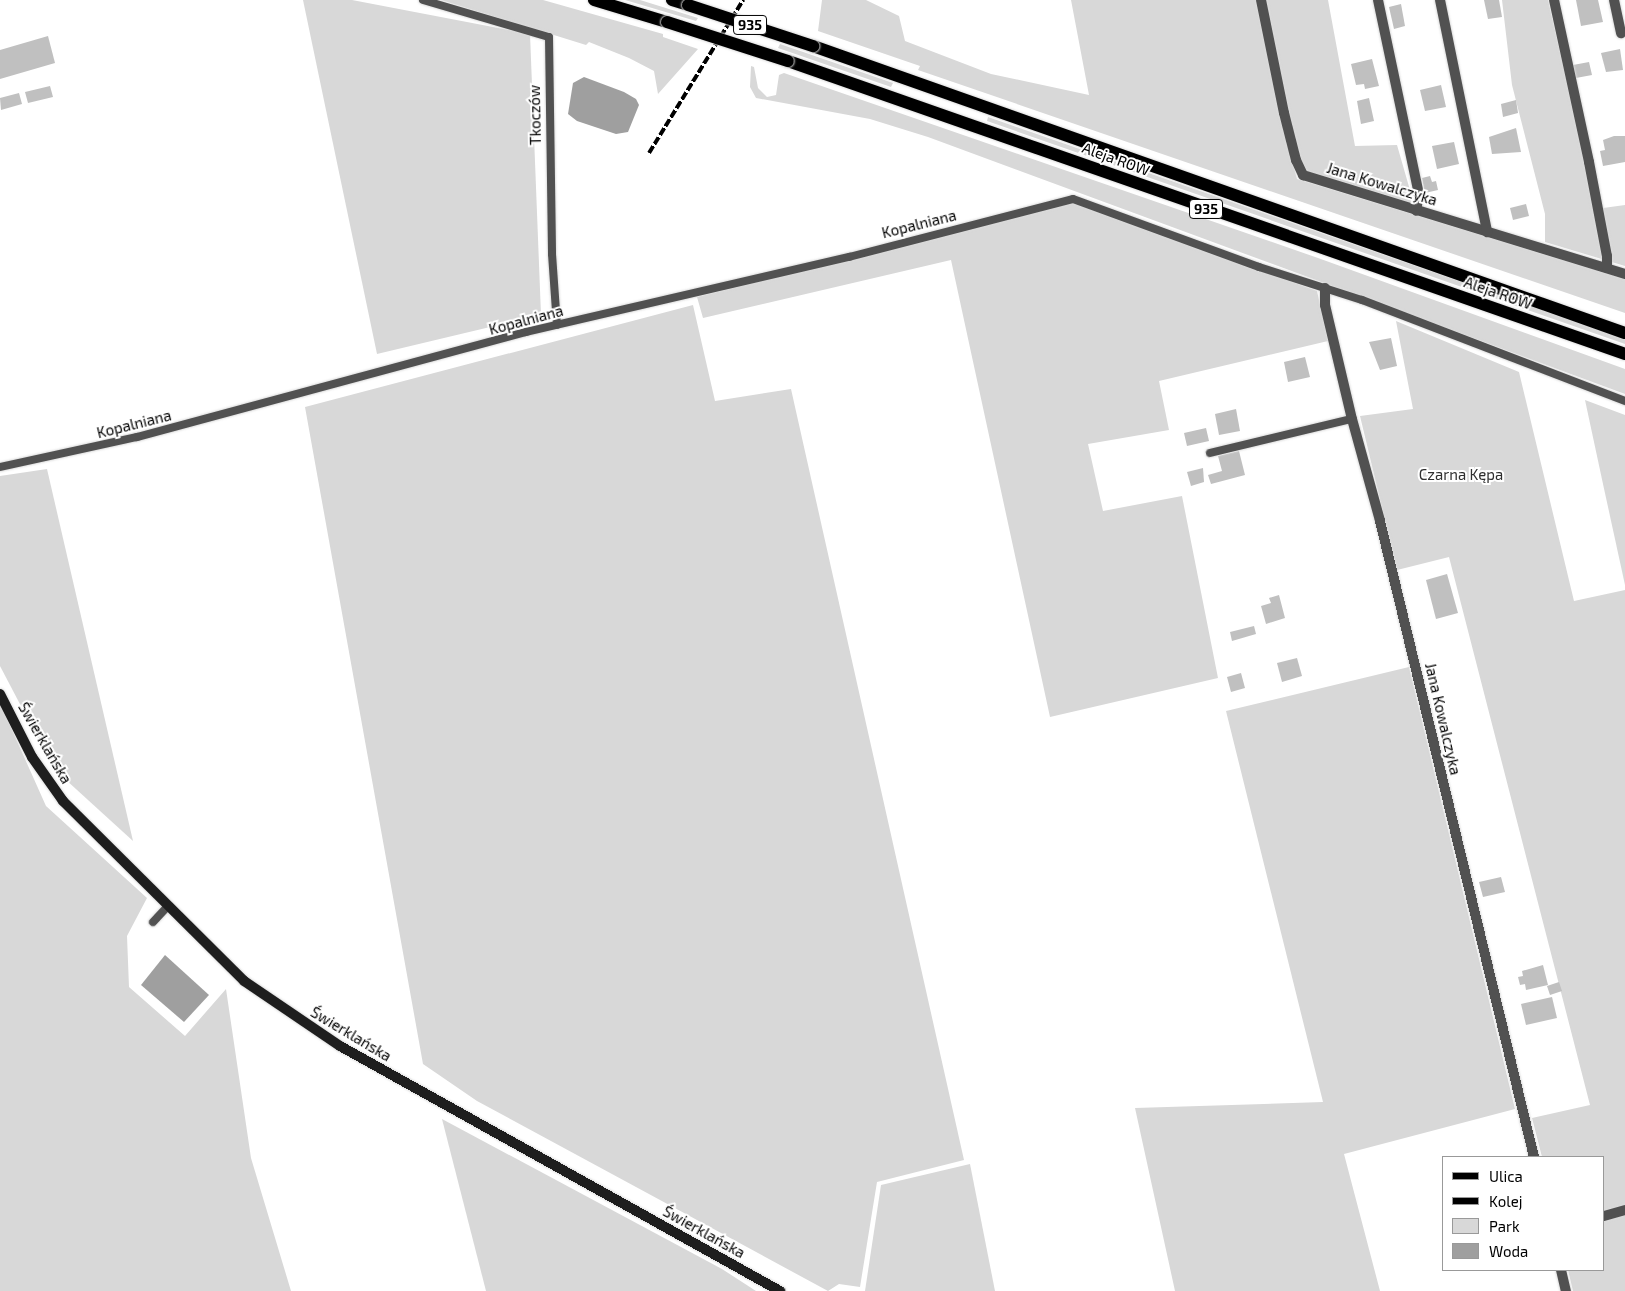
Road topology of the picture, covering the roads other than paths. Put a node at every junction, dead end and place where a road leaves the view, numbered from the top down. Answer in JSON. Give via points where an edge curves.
{"nodes":[{"id":1,"x":422,"y":0,"type":"edge"},
{"id":2,"x":594,"y":0,"type":"edge"},
{"id":3,"x":672,"y":0,"type":"edge"},
{"id":4,"x":1261,"y":0,"type":"edge"},
{"id":5,"x":1378,"y":0,"type":"edge"},
{"id":6,"x":1440,"y":0,"type":"edge"},
{"id":7,"x":1554,"y":0,"type":"edge"},
{"id":8,"x":1614,"y":0,"type":"edge"},
{"id":9,"x":1621,"y":33,"type":"dead end"},
{"id":10,"x":1416,"y":211,"type":"junction"},
{"id":11,"x":1487,"y":232,"type":"junction"},
{"id":12,"x":1607,"y":268,"type":"junction"},
{"id":13,"x":1625,"y":274,"type":"edge"},
{"id":14,"x":1325,"y":288,"type":"junction"},
{"id":15,"x":557,"y":325,"type":"junction"},
{"id":16,"x":1625,"y":333,"type":"edge"},
{"id":17,"x":1625,"y":354,"type":"edge"},
{"id":18,"x":1625,"y":401,"type":"edge"},
{"id":19,"x":1352,"y":419,"type":"junction"},
{"id":20,"x":1210,"y":453,"type":"dead end"},
{"id":21,"x":0,"y":467,"type":"edge"},
{"id":22,"x":0,"y":694,"type":"edge"},
{"id":23,"x":167,"y":907,"type":"junction"},
{"id":24,"x":153,"y":922,"type":"dead end"},
{"id":25,"x":1534,"y":1156,"type":"edge"},
{"id":26,"x":1625,"y":1210,"type":"edge"},
{"id":27,"x":1605,"y":1216,"type":"edge"},
{"id":28,"x":1561,"y":1271,"type":"edge"},
{"id":29,"x":780,"y":1291,"type":"edge"},
{"id":30,"x":1566,"y":1291,"type":"edge"}],
"edges":[{"from":1,"to":15,"type":"lane","name":"Tkoczów","via":[[549,37],[552,254]]},
{"from":2,"to":17,"type":"main road","name":"Aleja ROW","number":"935","bridge":true,"via":[[788,61]]},
{"from":3,"to":16,"type":"main road","name":"Aleja ROW","number":"935","bridge":true,"via":[[813,46]]},
{"from":4,"to":10,"type":"street","name":"Jana Kowalczyka","via":[[1284,113],[1303,175]]},
{"from":5,"to":10,"type":"street","via":[[1419,194]]},
{"from":6,"to":11,"type":"street"},
{"from":7,"to":12,"type":"street","via":[[1593,181]]},
{"from":8,"to":9,"type":"street"},
{"from":10,"to":11,"type":"street","name":"Jana Kowalczyka"},
{"from":11,"to":12,"type":"street","name":"Jana Kowalczyka"},
{"from":12,"to":13,"type":"street","name":"Jana Kowalczyka"},
{"from":14,"to":15,"type":"lane","name":"Kopalniana","via":[[1073,199]]},
{"from":14,"to":18,"type":"lane","name":"Kopalniana"},
{"from":14,"to":19,"type":"street","name":"Jana Kowalczyka","via":[[1325,305]]},
{"from":15,"to":21,"type":"lane","name":"Kopalniana","via":[[226,415],[82,451]]},
{"from":19,"to":20,"type":"lane"},
{"from":19,"to":25,"type":"street","name":"Jana Kowalczyka","via":[[1384,538]]},
{"from":22,"to":23,"type":"street","name":"Świerklańska","via":[[28,751],[53,790]]},
{"from":23,"to":24,"type":"lane"},
{"from":23,"to":29,"type":"street","name":"Świerklańska","via":[[244,982],[308,1026],[513,1145]]},
{"from":26,"to":27,"type":"street"},
{"from":28,"to":30,"type":"street"}]}
